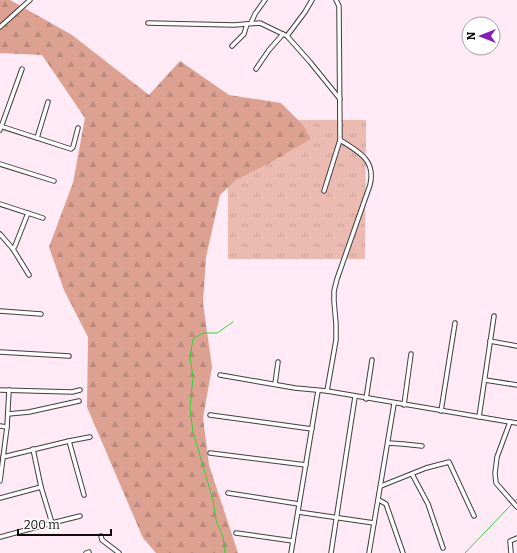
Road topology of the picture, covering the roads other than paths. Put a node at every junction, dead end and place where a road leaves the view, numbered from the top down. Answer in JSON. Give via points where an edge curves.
{"nodes":[{"id":1,"x":30,"y":0,"type":"edge"},
{"id":2,"x":265,"y":0,"type":"edge"},
{"id":3,"x":312,"y":0,"type":"edge"},
{"id":4,"x":336,"y":0,"type":"edge"},
{"id":5,"x":148,"y":23,"type":"dead end"},
{"id":6,"x":249,"y":24,"type":"junction"},
{"id":7,"x":0,"y":27,"type":"edge"},
{"id":8,"x":285,"y":35,"type":"junction"},
{"id":9,"x":232,"y":46,"type":"dead end"},
{"id":10,"x":22,"y":69,"type":"dead end"},
{"id":11,"x":256,"y":69,"type":"dead end"},
{"id":12,"x":340,"y":99,"type":"junction"},
{"id":13,"x":48,"y":102,"type":"dead end"},
{"id":14,"x":0,"y":127,"type":"edge"},
{"id":15,"x":78,"y":128,"type":"dead end"},
{"id":16,"x":37,"y":138,"type":"junction"},
{"id":17,"x":340,"y":140,"type":"junction"},
{"id":18,"x":0,"y":164,"type":"edge"},
{"id":19,"x":54,"y":181,"type":"dead end"},
{"id":20,"x":324,"y":191,"type":"dead end"},
{"id":21,"x":0,"y":204,"type":"edge"},
{"id":22,"x":28,"y":214,"type":"junction"},
{"id":23,"x":43,"y":218,"type":"dead end"},
{"id":24,"x":0,"y":234,"type":"edge"},
{"id":25,"x":13,"y":248,"type":"junction"},
{"id":26,"x":28,"y":275,"type":"dead end"},
{"id":27,"x":0,"y":311,"type":"edge"},
{"id":28,"x":41,"y":314,"type":"dead end"},
{"id":29,"x":494,"y":316,"type":"dead end"},
{"id":30,"x":455,"y":323,"type":"dead end"},
{"id":31,"x":490,"y":341,"type":"junction"},
{"id":32,"x":517,"y":346,"type":"edge"},
{"id":33,"x":0,"y":352,"type":"edge"},
{"id":34,"x":411,"y":354,"type":"dead end"},
{"id":35,"x":69,"y":356,"type":"dead end"},
{"id":36,"x":372,"y":360,"type":"dead end"},
{"id":37,"x":278,"y":362,"type":"dead end"},
{"id":38,"x":220,"y":375,"type":"dead end"},
{"id":39,"x":485,"y":380,"type":"junction"},
{"id":40,"x":275,"y":384,"type":"junction"},
{"id":41,"x":517,"y":385,"type":"edge"},
{"id":42,"x":0,"y":390,"type":"edge"},
{"id":43,"x":9,"y":390,"type":"junction"},
{"id":44,"x":80,"y":390,"type":"dead end"},
{"id":45,"x":318,"y":391,"type":"junction"},
{"id":46,"x":327,"y":391,"type":"junction"},
{"id":47,"x":355,"y":397,"type":"junction"},
{"id":48,"x":366,"y":399,"type":"junction"},
{"id":49,"x":79,"y":401,"type":"dead end"},
{"id":50,"x":394,"y":404,"type":"junction"},
{"id":51,"x":404,"y":405,"type":"junction"},
{"id":52,"x":441,"y":411,"type":"junction"},
{"id":53,"x":8,"y":414,"type":"junction"},
{"id":54,"x":210,"y":414,"type":"dead end"},
{"id":55,"x":479,"y":417,"type":"junction"},
{"id":56,"x":510,"y":422,"type":"junction"},
{"id":57,"x":517,"y":423,"type":"edge"},
{"id":58,"x":0,"y":426,"type":"edge"},
{"id":59,"x":7,"y":427,"type":"junction"},
{"id":60,"x":312,"y":429,"type":"junction"},
{"id":61,"x":90,"y":437,"type":"dead end"},
{"id":62,"x":69,"y":441,"type":"junction"},
{"id":63,"x":388,"y":443,"type":"junction"},
{"id":64,"x":422,"y":446,"type":"dead end"},
{"id":65,"x":33,"y":449,"type":"junction"},
{"id":66,"x":210,"y":453,"type":"dead end"},
{"id":67,"x":4,"y":457,"type":"junction"},
{"id":68,"x":1,"y":464,"type":"edge"},
{"id":69,"x":306,"y":465,"type":"junction"},
{"id":70,"x":412,"y":474,"type":"junction"},
{"id":71,"x":0,"y":481,"type":"edge"},
{"id":72,"x":381,"y":486,"type":"junction"},
{"id":73,"x":41,"y":487,"type":"junction"},
{"id":74,"x":228,"y":493,"type":"dead end"},
{"id":75,"x":84,"y":496,"type":"dead end"},
{"id":76,"x":0,"y":498,"type":"edge"},
{"id":77,"x":379,"y":500,"type":"junction"},
{"id":78,"x":299,"y":504,"type":"junction"},
{"id":79,"x":517,"y":507,"type":"edge"},
{"id":80,"x":298,"y":512,"type":"junction"},
{"id":81,"x":80,"y":516,"type":"dead end"},
{"id":82,"x":474,"y":516,"type":"dead end"},
{"id":83,"x":336,"y":518,"type":"junction"},
{"id":84,"x":52,"y":523,"type":"junction"},
{"id":85,"x":374,"y":523,"type":"junction"},
{"id":86,"x":236,"y":532,"type":"dead end"},
{"id":87,"x":102,"y":536,"type":"dead end"},
{"id":88,"x":0,"y":537,"type":"edge"},
{"id":89,"x":517,"y":538,"type":"edge"},
{"id":90,"x":293,"y":541,"type":"junction"},
{"id":91,"x":443,"y":548,"type":"dead end"},
{"id":92,"x":118,"y":553,"type":"edge"},
{"id":93,"x":291,"y":553,"type":"edge"},
{"id":94,"x":331,"y":553,"type":"edge"},
{"id":95,"x":369,"y":553,"type":"edge"},
{"id":96,"x":403,"y":553,"type":"edge"},
{"id":97,"x":511,"y":553,"type":"edge"}],
"edges":[{"from":1,"to":7,"type":"street"},
{"from":2,"to":6,"type":"street"},
{"from":3,"to":8,"type":"street"},
{"from":4,"to":12,"type":"street","via":[[339,6]]},
{"from":5,"to":6,"type":"street"},
{"from":6,"to":8,"type":"street","via":[[263,24]]},
{"from":6,"to":9,"type":"street","via":[[244,34]]},
{"from":8,"to":11,"type":"street","via":[[269,50]]},
{"from":8,"to":12,"type":"street"},
{"from":10,"to":14,"type":"street"},
{"from":12,"to":17,"type":"street"},
{"from":13,"to":16,"type":"street"},
{"from":14,"to":16,"type":"street"},
{"from":15,"to":16,"type":"street","via":[[71,149]]},
{"from":17,"to":20,"type":"street"},
{"from":17,"to":46,"type":"street","via":[[354,148],[370,165],[372,176],[334,291],[336,340]]},
{"from":18,"to":19,"type":"street"},
{"from":21,"to":22,"type":"street"},
{"from":22,"to":23,"type":"street"},
{"from":22,"to":25,"type":"street"},
{"from":24,"to":25,"type":"street"},
{"from":25,"to":26,"type":"street"},
{"from":27,"to":28,"type":"street"},
{"from":29,"to":31,"type":"street"},
{"from":30,"to":52,"type":"street"},
{"from":31,"to":32,"type":"street"},
{"from":31,"to":39,"type":"street"},
{"from":33,"to":35,"type":"street"},
{"from":34,"to":51,"type":"street"},
{"from":36,"to":48,"type":"street"},
{"from":37,"to":40,"type":"street"},
{"from":38,"to":40,"type":"street"},
{"from":39,"to":41,"type":"street"},
{"from":39,"to":55,"type":"street"},
{"from":40,"to":45,"type":"street"},
{"from":42,"to":43,"type":"street"},
{"from":43,"to":44,"type":"street"},
{"from":43,"to":53,"type":"street"},
{"from":45,"to":46,"type":"street"},
{"from":45,"to":60,"type":"street"},
{"from":46,"to":47,"type":"street"},
{"from":47,"to":48,"type":"street"},
{"from":47,"to":83,"type":"street"},
{"from":48,"to":50,"type":"street"},
{"from":49,"to":53,"type":"street"},
{"from":50,"to":51,"type":"street"},
{"from":50,"to":63,"type":"street"},
{"from":51,"to":52,"type":"street"},
{"from":52,"to":55,"type":"street"},
{"from":53,"to":59,"type":"street"},
{"from":54,"to":60,"type":"street"},
{"from":55,"to":56,"type":"street"},
{"from":56,"to":57,"type":"street"},
{"from":56,"to":79,"type":"street","via":[[497,457],[495,479]]},
{"from":58,"to":59,"type":"street"},
{"from":59,"to":67,"type":"street"},
{"from":60,"to":69,"type":"street"},
{"from":61,"to":62,"type":"street"},
{"from":62,"to":65,"type":"street"},
{"from":62,"to":75,"type":"street"},
{"from":63,"to":64,"type":"street"},
{"from":63,"to":72,"type":"street"},
{"from":65,"to":67,"type":"street"},
{"from":65,"to":73,"type":"street"},
{"from":66,"to":69,"type":"street"},
{"from":67,"to":68,"type":"street"},
{"from":68,"to":71,"type":"street"},
{"from":69,"to":78,"type":"street"},
{"from":70,"to":72,"type":"street"},
{"from":70,"to":82,"type":"street","via":[[449,462]]},
{"from":70,"to":91,"type":"street","via":[[428,504]]},
{"from":72,"to":77,"type":"street"},
{"from":73,"to":76,"type":"street"},
{"from":73,"to":84,"type":"street"},
{"from":74,"to":78,"type":"street"},
{"from":77,"to":85,"type":"street"},
{"from":77,"to":96,"type":"street","via":[[386,504]]},
{"from":78,"to":80,"type":"street"},
{"from":80,"to":83,"type":"street"},
{"from":80,"to":90,"type":"street"},
{"from":81,"to":84,"type":"street"},
{"from":83,"to":85,"type":"street"},
{"from":83,"to":94,"type":"street"},
{"from":84,"to":88,"type":"street"},
{"from":85,"to":95,"type":"street"},
{"from":86,"to":90,"type":"street"},
{"from":87,"to":92,"type":"street","via":[[102,540]]},
{"from":89,"to":97,"type":"street","via":[[510,541]]},
{"from":90,"to":93,"type":"street"}]}
